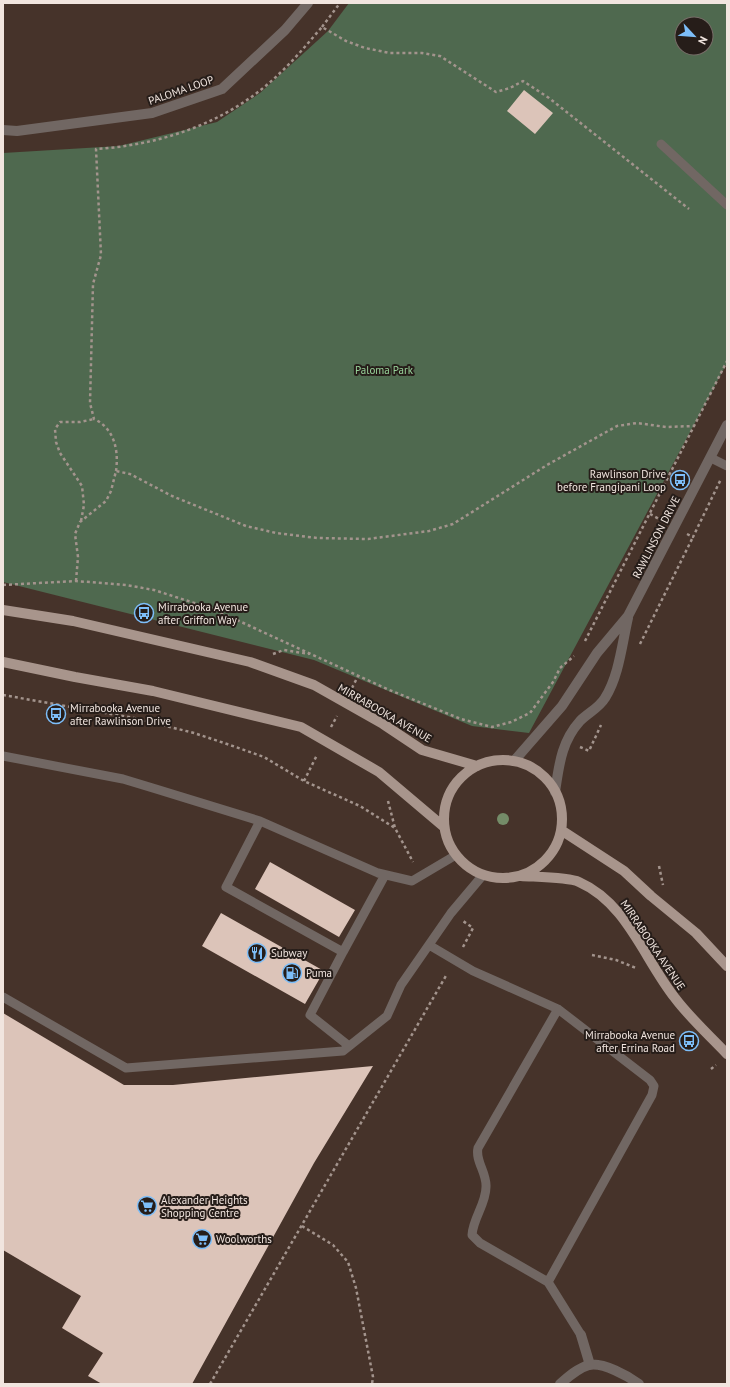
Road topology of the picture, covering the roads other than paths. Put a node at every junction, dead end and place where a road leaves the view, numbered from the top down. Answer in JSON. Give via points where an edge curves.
{"nodes":[{"id":1,"x":308,"y":3,"type":"edge"},
{"id":2,"x":3,"y":130,"type":"edge"},
{"id":3,"x":661,"y":144,"type":"dead end"},
{"id":4,"x":727,"y":205,"type":"edge"},
{"id":5,"x":727,"y":425,"type":"edge"},
{"id":6,"x":711,"y":458,"type":"junction"},
{"id":7,"x":727,"y":466,"type":"edge"},
{"id":8,"x":3,"y":610,"type":"edge"},
{"id":9,"x":628,"y":616,"type":"junction"},
{"id":10,"x":3,"y":662,"type":"edge"},
{"id":11,"x":3,"y":756,"type":"edge"},
{"id":12,"x":514,"y":761,"type":"junction"},
{"id":13,"x":477,"y":766,"type":"junction"},
{"id":14,"x":555,"y":792,"type":"junction"},
{"id":15,"x":260,"y":821,"type":"junction"},
{"id":16,"x":444,"y":827,"type":"junction"},
{"id":17,"x":560,"y":830,"type":"junction"},
{"id":18,"x":456,"y":856,"type":"junction"},
{"id":19,"x":385,"y":874,"type":"junction"},
{"id":20,"x":483,"y":875,"type":"junction"},
{"id":21,"x":520,"y":876,"type":"junction"},
{"id":22,"x":429,"y":945,"type":"junction"},
{"id":23,"x":342,"y":952,"type":"junction"},
{"id":24,"x":727,"y":966,"type":"edge"},
{"id":25,"x":3,"y":997,"type":"edge"},
{"id":26,"x":558,"y":1009,"type":"junction"},
{"id":27,"x":349,"y":1046,"type":"junction"},
{"id":28,"x":727,"y":1054,"type":"edge"},
{"id":29,"x":548,"y":1282,"type":"junction"},
{"id":30,"x":580,"y":1335,"type":"joint"},
{"id":31,"x":590,"y":1365,"type":"junction"},
{"id":32,"x":560,"y":1384,"type":"edge"},
{"id":33,"x":639,"y":1384,"type":"edge"}],
"edges":[{"from":1,"to":2,"type":"street","name":"PALOMA LOOP","via":[[285,30],[222,89],[152,113],[17,131]]},
{"from":3,"to":4,"type":"lane"},
{"from":5,"to":6,"type":"street","name":"RAWLINSON DRIVE"},
{"from":6,"to":7,"type":"lane"},
{"from":6,"to":9,"type":"street","name":"RAWLINSON DRIVE"},
{"from":8,"to":13,"type":"main road","name":"MIRRABOOKA AVENUE","via":[[73,621],[250,662],[314,685],[383,724],[422,750]]},
{"from":9,"to":12,"type":"street","name":"RAWLINSON DRIVE","via":[[597,653],[562,706]]},
{"from":9,"to":14,"type":"street","name":"RAWLINSON DRIVE","via":[[610,690],[598,706],[572,730],[566,741],[562,750]]},
{"from":10,"to":16,"type":"main road","via":[[153,691],[300,727],[379,772]]},
{"from":11,"to":15,"type":"lane","via":[[123,779]]},
{"from":12,"to":13,"type":"main road","name":"MIRRABOOKA AVENUE","via":[[496,761]]},
{"from":12,"to":14,"type":"main road","name":"MIRRABOOKA AVENUE","via":[[531,767],[545,778]]},
{"from":13,"to":16,"type":"main road","name":"MIRRABOOKA AVENUE","via":[[462,777],[451,791],[445,808]]},
{"from":14,"to":17,"type":"main road","name":"MIRRABOOKA AVENUE","via":[[561,811]]},
{"from":15,"to":19,"type":"lane"},
{"from":15,"to":23,"type":"lane","via":[[226,887]]},
{"from":16,"to":18,"type":"main road","name":"MIRRABOOKA AVENUE","via":[[448,842]]},
{"from":17,"to":21,"type":"main road","name":"MIRRABOOKA AVENUE","via":[[556,845],[547,858],[535,869]]},
{"from":17,"to":24,"type":"main road","name":"MIRRABOOKA AVENUE","via":[[624,871],[696,933]]},
{"from":18,"to":19,"type":"lane","via":[[412,881]]},
{"from":18,"to":20,"type":"main road","name":"MIRRABOOKA AVENUE","via":[[468,867]]},
{"from":19,"to":23,"type":"lane"},
{"from":20,"to":21,"type":"main road","name":"MIRRABOOKA AVENUE","via":[[501,878]]},
{"from":20,"to":22,"type":"lane","via":[[451,913]]},
{"from":21,"to":28,"type":"main road","name":"MIRRABOOKA AVENUE","via":[[578,881],[602,896],[615,908],[635,936],[674,998]]},
{"from":22,"to":26,"type":"lane","via":[[490,979]]},
{"from":22,"to":27,"type":"lane","via":[[401,985],[387,1016]]},
{"from":23,"to":27,"type":"lane","via":[[310,1015]]},
{"from":25,"to":27,"type":"lane","via":[[126,1068],[343,1051]]},
{"from":26,"to":29,"type":"lane","via":[[478,1148],[477,1157],[486,1176],[486,1187],[472,1235],[480,1243]]},
{"from":26,"to":29,"type":"lane","via":[[650,1080],[654,1086],[652,1095]]},
{"from":29,"to":30,"type":"lane"},
{"from":30,"to":31,"type":"street"},
{"from":31,"to":32,"type":"street","via":[[570,1375]]},
{"from":31,"to":33,"type":"street","via":[[615,1370]]}]}
